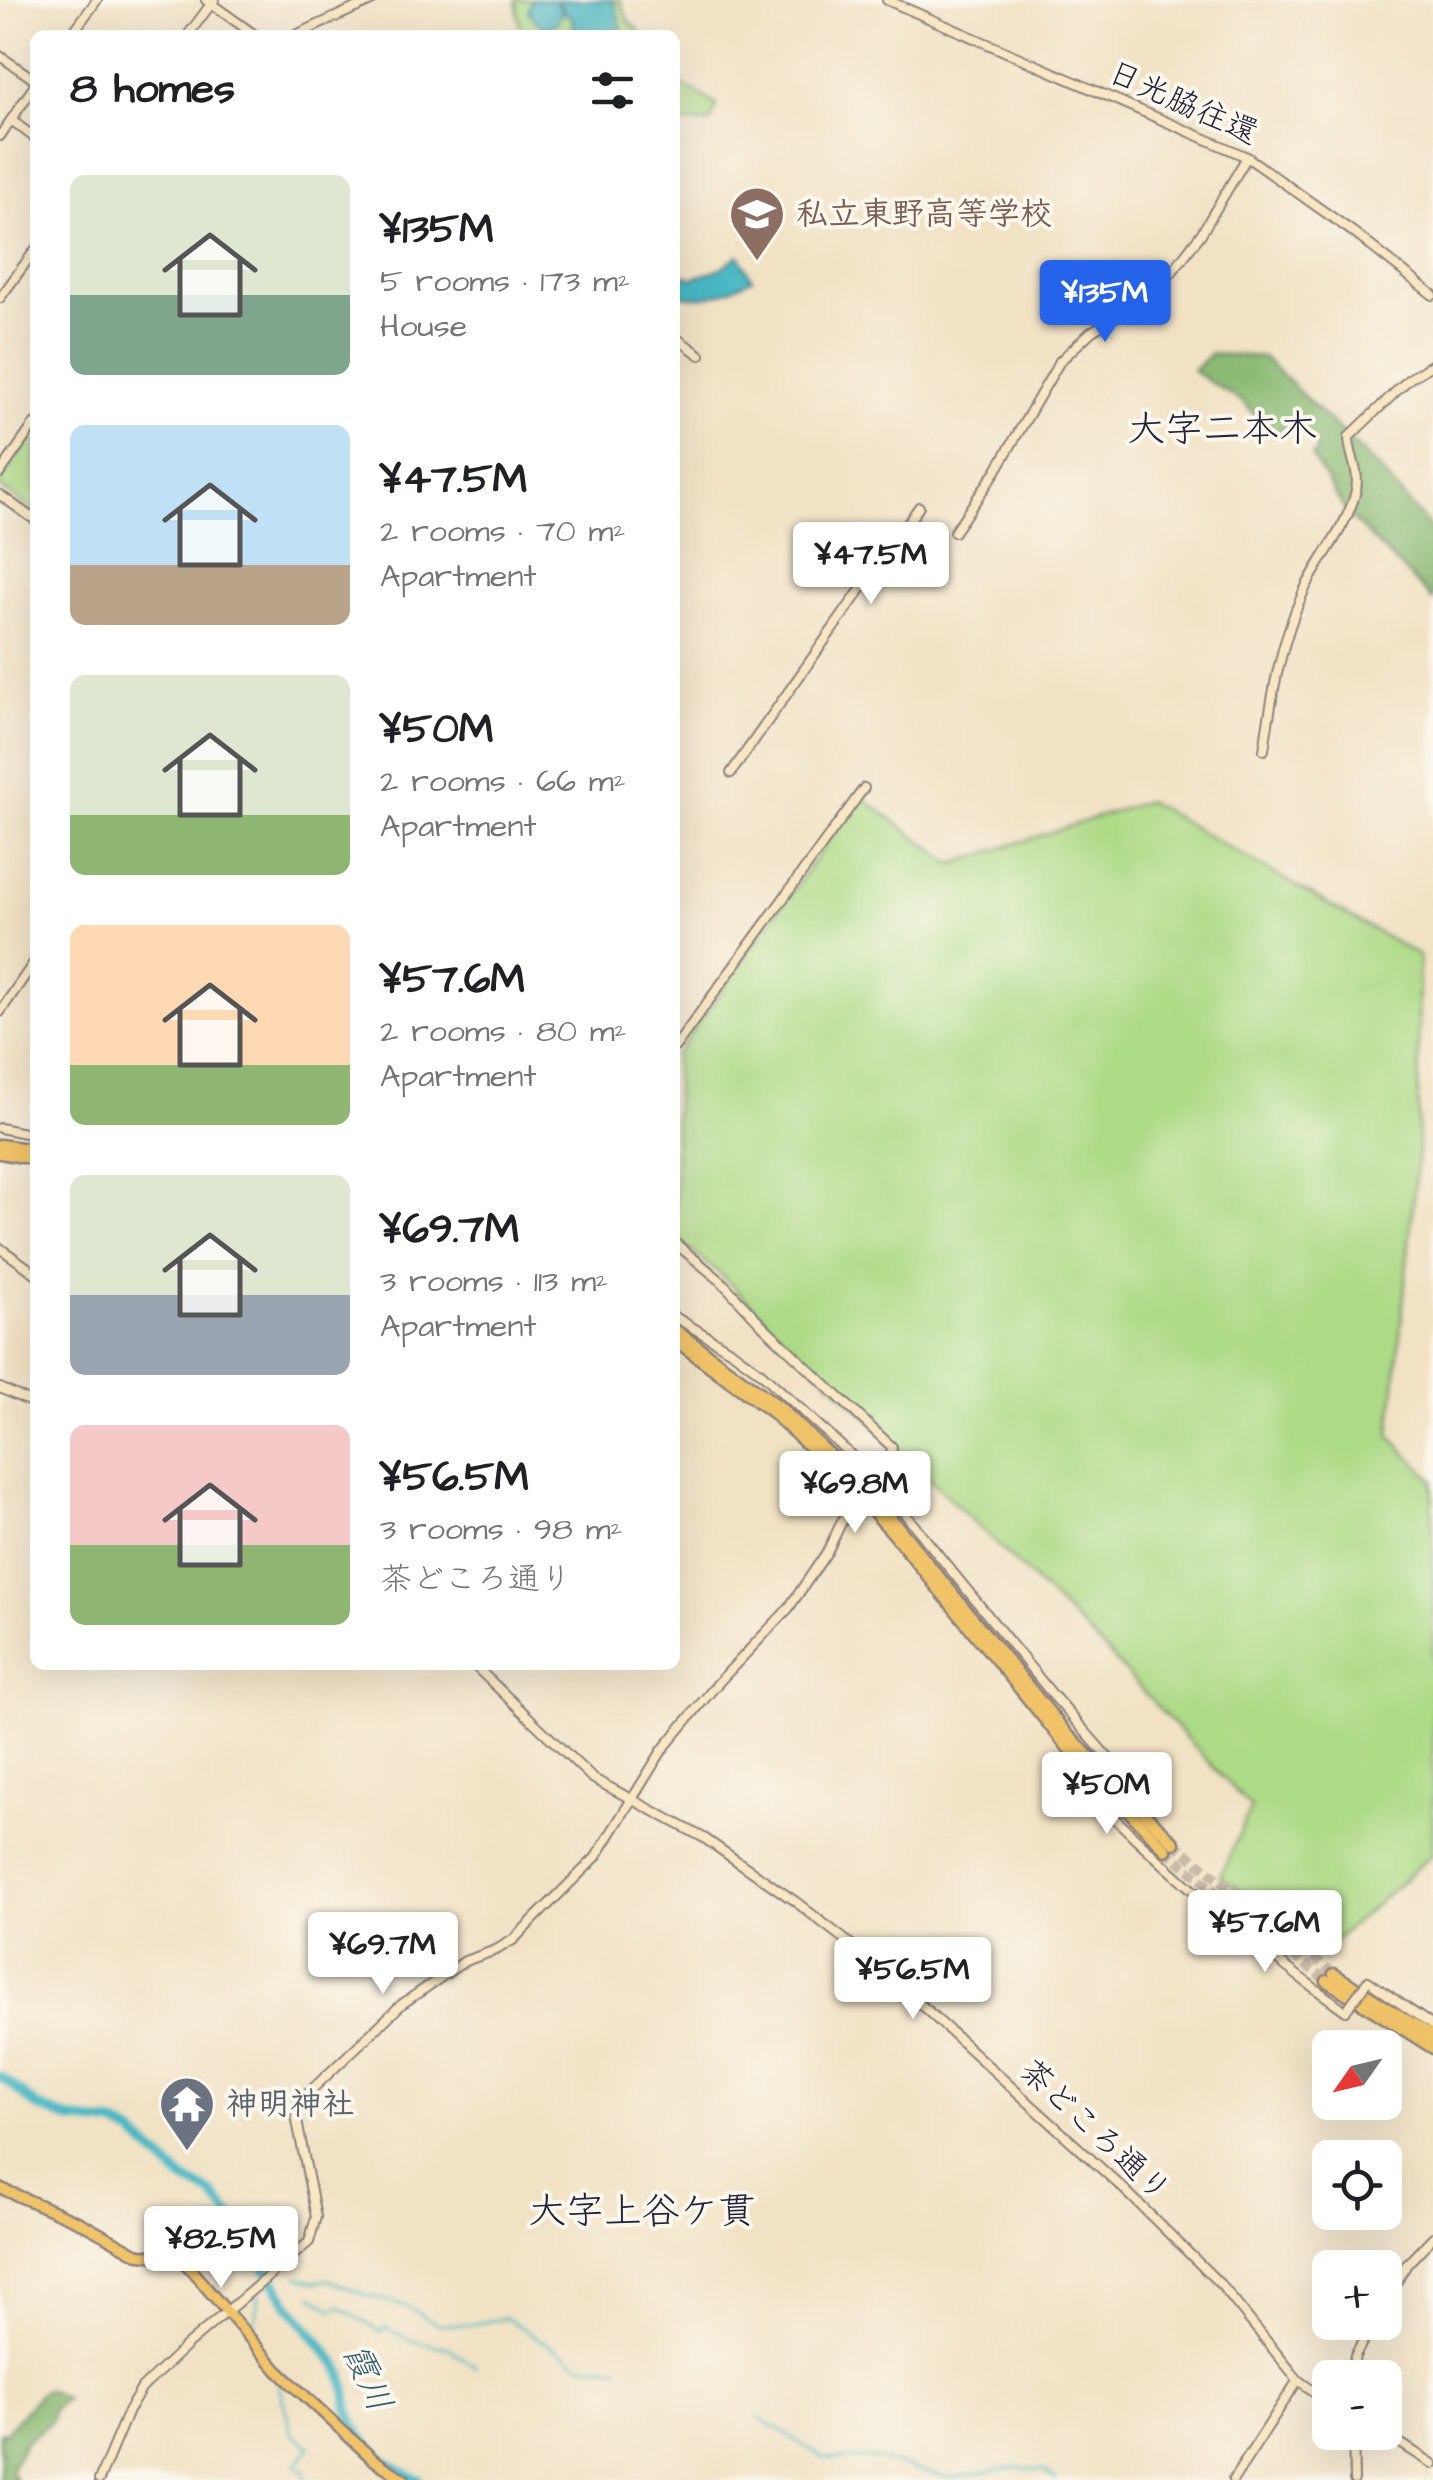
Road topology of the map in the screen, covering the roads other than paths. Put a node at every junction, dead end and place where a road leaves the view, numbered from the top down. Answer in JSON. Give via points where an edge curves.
{"nodes":[{"id":1,"x":96,"y":0,"type":"edge"},
{"id":2,"x":372,"y":0,"type":"edge"},
{"id":3,"x":886,"y":0,"type":"edge"},
{"id":4,"x":210,"y":1,"type":"edge"},
{"id":5,"x":75,"y":30,"type":"edge"},
{"id":6,"x":191,"y":30,"type":"edge"},
{"id":7,"x":249,"y":30,"type":"edge"},
{"id":8,"x":307,"y":30,"type":"edge"},
{"id":9,"x":0,"y":56,"type":"edge"},
{"id":10,"x":30,"y":78,"type":"edge"},
{"id":11,"x":30,"y":90,"type":"edge"},
{"id":12,"x":11,"y":120,"type":"junction"},
{"id":13,"x":30,"y":134,"type":"edge"},
{"id":14,"x":0,"y":136,"type":"edge"},
{"id":15,"x":1247,"y":158,"type":"junction"},
{"id":16,"x":30,"y":257,"type":"edge"},
{"id":17,"x":1433,"y":295,"type":"edge"},
{"id":18,"x":0,"y":298,"type":"edge"},
{"id":19,"x":680,"y":341,"type":"edge"},
{"id":20,"x":700,"y":355,"type":"dead end"},
{"id":21,"x":1433,"y":364,"type":"edge"},
{"id":22,"x":30,"y":430,"type":"edge"},
{"id":23,"x":0,"y":472,"type":"edge"},
{"id":24,"x":0,"y":495,"type":"edge"},
{"id":25,"x":919,"y":507,"type":"dead end"},
{"id":26,"x":30,"y":516,"type":"edge"},
{"id":27,"x":954,"y":532,"type":"dead end"},
{"id":28,"x":1264,"y":750,"type":"dead end"},
{"id":29,"x":731,"y":774,"type":"dead end"},
{"id":30,"x":864,"y":788,"type":"dead end"},
{"id":31,"x":30,"y":969,"type":"edge"},
{"id":32,"x":0,"y":1012,"type":"edge"},
{"id":33,"x":680,"y":1041,"type":"edge"},
{"id":34,"x":0,"y":1128,"type":"edge"},
{"id":35,"x":30,"y":1134,"type":"edge"},
{"id":36,"x":0,"y":1145,"type":"edge"},
{"id":37,"x":30,"y":1149,"type":"edge"},
{"id":38,"x":0,"y":1153,"type":"edge"},
{"id":39,"x":30,"y":1158,"type":"edge"},
{"id":40,"x":680,"y":1247,"type":"edge"},
{"id":41,"x":0,"y":1248,"type":"edge"},
{"id":42,"x":30,"y":1269,"type":"edge"},
{"id":43,"x":680,"y":1320,"type":"edge"},
{"id":44,"x":680,"y":1334,"type":"edge"},
{"id":45,"x":680,"y":1344,"type":"edge"},
{"id":46,"x":0,"y":1388,"type":"edge"},
{"id":47,"x":30,"y":1402,"type":"edge"},
{"id":48,"x":872,"y":1479,"type":"junction"},
{"id":49,"x":479,"y":1670,"type":"edge"},
{"id":50,"x":632,"y":1800,"type":"junction"},
{"id":51,"x":1433,"y":2026,"type":"edge"},
{"id":52,"x":1433,"y":2038,"type":"edge"},
{"id":53,"x":1433,"y":2048,"type":"edge"},
{"id":54,"x":0,"y":2188,"type":"edge"},
{"id":55,"x":1433,"y":2237,"type":"edge"},
{"id":56,"x":1402,"y":2273,"type":"edge"},
{"id":57,"x":226,"y":2311,"type":"junction"},
{"id":58,"x":1298,"y":2380,"type":"junction"},
{"id":59,"x":1312,"y":2390,"type":"edge"},
{"id":60,"x":1402,"y":2444,"type":"edge"},
{"id":61,"x":1353,"y":2450,"type":"edge"},
{"id":62,"x":1433,"y":2464,"type":"edge"},
{"id":63,"x":99,"y":2480,"type":"edge"},
{"id":64,"x":405,"y":2480,"type":"edge"},
{"id":65,"x":1233,"y":2480,"type":"edge"},
{"id":66,"x":1354,"y":2480,"type":"edge"}],
"edges":[{"from":1,"to":5,"type":"street"},
{"from":2,"to":8,"type":"street"},
{"from":3,"to":15,"type":"street","name":"日光脇往還"},
{"from":4,"to":6,"type":"street"},
{"from":4,"to":7,"type":"street"},
{"from":9,"to":10,"type":"street"},
{"from":11,"to":12,"type":"street"},
{"from":12,"to":13,"type":"street"},
{"from":12,"to":14,"type":"street"},
{"from":15,"to":17,"type":"street","name":"日光脇往還"},
{"from":15,"to":27,"type":"street","via":[[1172,272],[1060,362]]},
{"from":16,"to":18,"type":"street"},
{"from":19,"to":20,"type":"street"},
{"from":21,"to":28,"type":"street","via":[[1349,436],[1356,492],[1289,627]]},
{"from":22,"to":23,"type":"street"},
{"from":24,"to":26,"type":"street"},
{"from":25,"to":29,"type":"street"},
{"from":30,"to":33,"type":"street"},
{"from":31,"to":32,"type":"street"},
{"from":34,"to":35,"type":"street"},
{"from":36,"to":37,"type":"highway"},
{"from":38,"to":39,"type":"highway"},
{"from":40,"to":48,"type":"street","via":[[892,1447],[892,1458]]},
{"from":41,"to":42,"type":"street"},
{"from":43,"to":48,"type":"street","via":[[760,1372]]},
{"from":44,"to":45,"type":"highway","via":[[776,1405],[852,1476],[1170,1847],[1046,1723],[846,1481],[760,1402]]},
{"from":46,"to":47,"type":"street"},
{"from":48,"to":50,"type":"street","bridge":true,"via":[[788,1608],[685,1722]]},
{"from":48,"to":51,"type":"street","bridge":true,"via":[[1118,1768],[1091,1795],[1173,1876],[1347,2009],[1368,1981]]},
{"from":49,"to":50,"type":"street","name":"茶どころ通り","via":[[576,1765]]},
{"from":50,"to":57,"type":"street","via":[[596,1858],[518,1936],[465,1961],[402,2004],[300,2102],[297,2122],[316,2223],[306,2247]]},
{"from":50,"to":58,"type":"street","name":"茶どころ通り","via":[[748,1868],[874,1962],[1208,2272]]},
{"from":52,"to":53,"type":"highway","via":[[1331,1978]]},
{"from":54,"to":57,"type":"main road","via":[[137,2254],[182,2262]]},
{"from":55,"to":56,"type":"street"},
{"from":57,"to":63,"type":"street","via":[[142,2388]]},
{"from":57,"to":64,"type":"main road","via":[[306,2398]]},
{"from":58,"to":59,"type":"street","name":"茶どころ通り"},
{"from":58,"to":65,"type":"street"},
{"from":60,"to":62,"type":"street"},
{"from":61,"to":66,"type":"street"}]}
